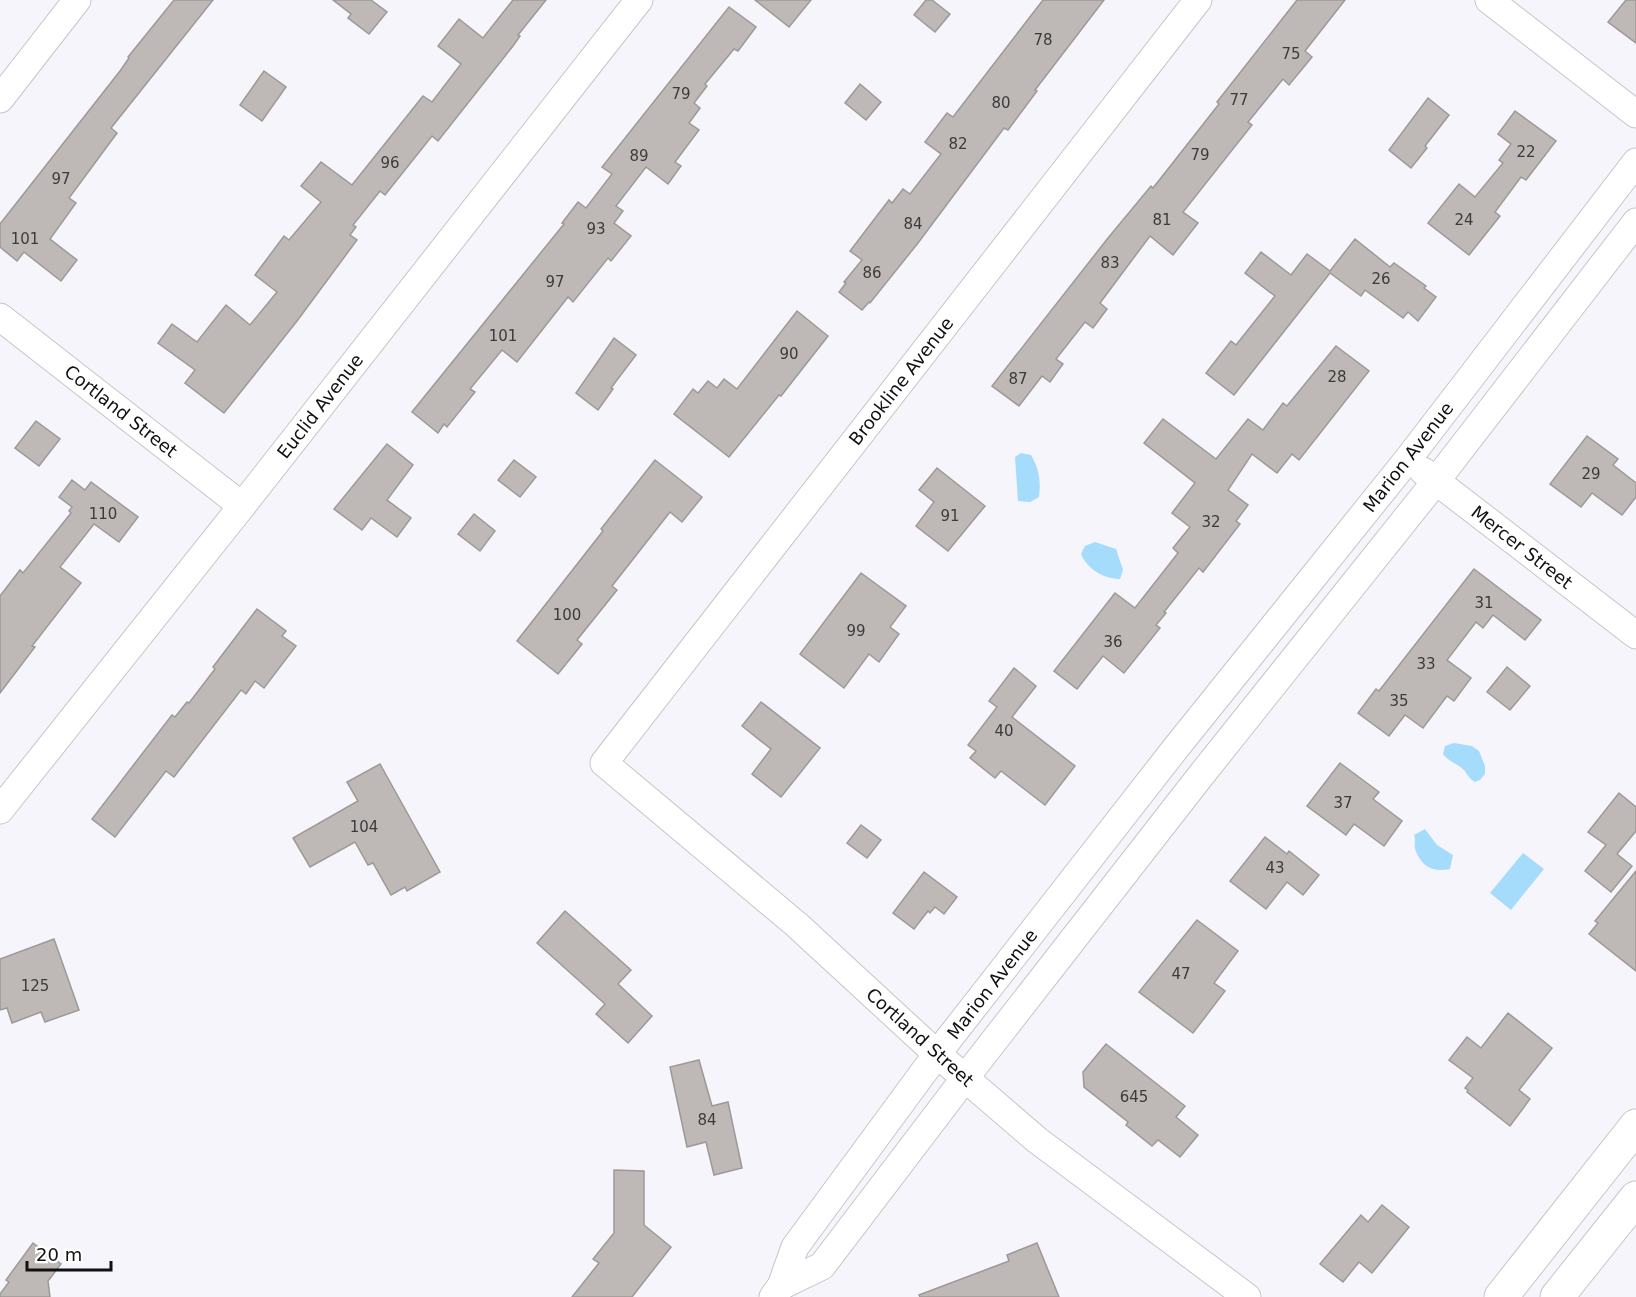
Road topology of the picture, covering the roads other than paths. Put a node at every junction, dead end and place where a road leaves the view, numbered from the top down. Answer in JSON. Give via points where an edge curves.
{"nodes":[{"id":1,"x":77,"y":0,"type":"edge"},
{"id":2,"x":639,"y":0,"type":"edge"},
{"id":3,"x":1198,"y":0,"type":"edge"},
{"id":4,"x":1489,"y":0,"type":"edge"},
{"id":5,"x":0,"y":99,"type":"edge"},
{"id":6,"x":1636,"y":114,"type":"edge"},
{"id":7,"x":1636,"y":162,"type":"edge"},
{"id":8,"x":1636,"y":222,"type":"edge"},
{"id":9,"x":0,"y":317,"type":"edge"},
{"id":10,"x":1408,"y":459,"type":"junction"},
{"id":11,"x":1436,"y":481,"type":"junction"},
{"id":12,"x":242,"y":506,"type":"junction"},
{"id":13,"x":1636,"y":635,"type":"edge"},
{"id":14,"x":1175,"y":749,"type":"junction"},
{"id":15,"x":604,"y":763,"type":"joint"},
{"id":16,"x":1202,"y":774,"type":"junction"},
{"id":17,"x":0,"y":810,"type":"edge"},
{"id":18,"x":937,"y":1054,"type":"junction"},
{"id":19,"x":965,"y":1078,"type":"junction"},
{"id":20,"x":1636,"y":1126,"type":"edge"},
{"id":21,"x":1636,"y":1198,"type":"edge"},
{"id":22,"x":777,"y":1291,"type":"edge"},
{"id":23,"x":1246,"y":1297,"type":"edge"},
{"id":24,"x":1501,"y":1297,"type":"edge"},
{"id":25,"x":1557,"y":1297,"type":"edge"}],
"edges":[{"from":1,"to":5,"type":"street"},
{"from":2,"to":12,"type":"street","name":"Euclid Avenue"},
{"from":3,"to":15,"type":"street","name":"Brookline Avenue"},
{"from":4,"to":6,"type":"street"},
{"from":7,"to":10,"type":"street","name":"Marion Avenue"},
{"from":8,"to":11,"type":"street","name":"Marion Avenue"},
{"from":9,"to":12,"type":"street","name":"Cortland Street"},
{"from":10,"to":11,"type":"street","name":"Mercer Street"},
{"from":10,"to":14,"type":"street","name":"Marion Avenue"},
{"from":11,"to":13,"type":"street","name":"Mercer Street"},
{"from":11,"to":16,"type":"street","name":"Marion Avenue"},
{"from":12,"to":17,"type":"street","name":"Euclid Avenue"},
{"from":14,"to":16,"type":"street"},
{"from":14,"to":18,"type":"street","name":"Marion Avenue"},
{"from":15,"to":18,"type":"street","name":"Cortland Street","via":[[797,925]]},
{"from":16,"to":19,"type":"street","name":"Marion Avenue"},
{"from":18,"to":19,"type":"street","name":"Cortland Street"},
{"from":18,"to":22,"type":"street","name":"Marion Avenue","via":[[795,1247]]},
{"from":19,"to":22,"type":"street","name":"Marion Avenue","via":[[822,1266]]},
{"from":19,"to":23,"type":"street","name":"Cortland Street","via":[[1037,1140]]},
{"from":20,"to":24,"type":"street"},
{"from":21,"to":25,"type":"street"}]}
